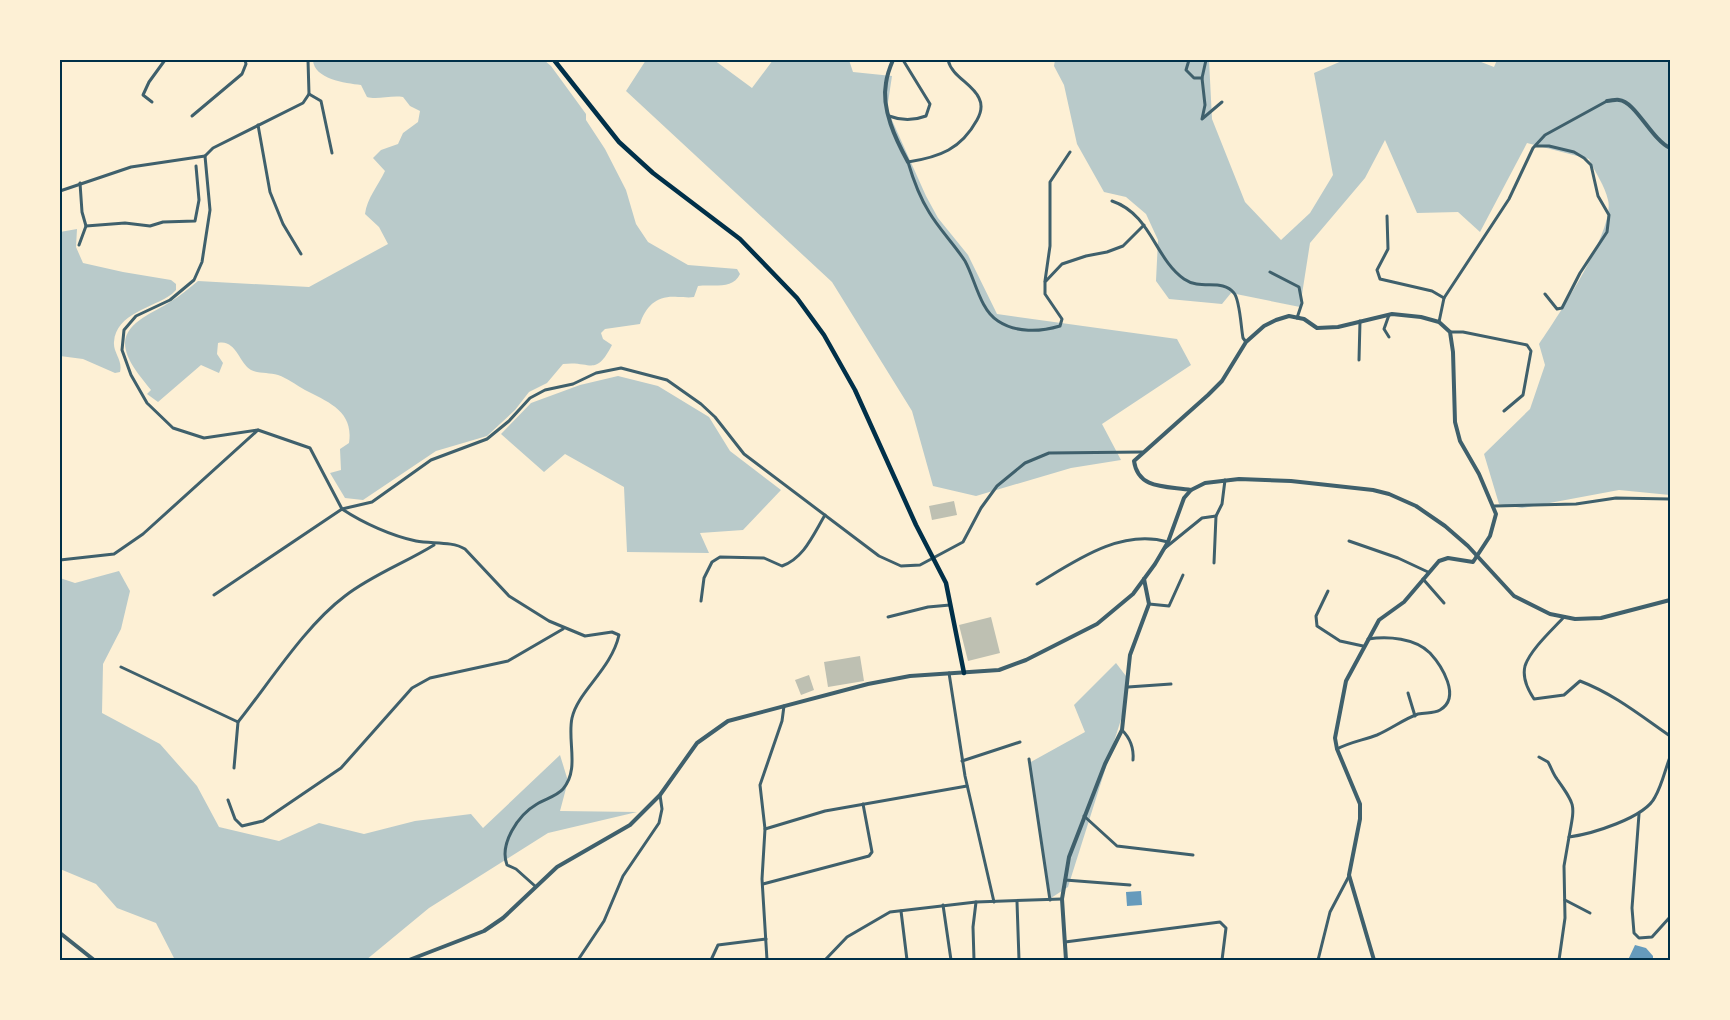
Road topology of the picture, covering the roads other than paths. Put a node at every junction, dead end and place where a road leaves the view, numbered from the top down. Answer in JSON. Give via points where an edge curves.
{"nodes":[{"id":1,"x":165,"y":60,"type":"edge"},
{"id":2,"x":245,"y":60,"type":"edge"},
{"id":3,"x":308,"y":60,"type":"edge"},
{"id":4,"x":554,"y":60,"type":"edge"},
{"id":5,"x":893,"y":60,"type":"edge"},
{"id":6,"x":903,"y":60,"type":"edge"},
{"id":7,"x":948,"y":60,"type":"edge"},
{"id":8,"x":1189,"y":60,"type":"edge"},
{"id":9,"x":1206,"y":60,"type":"edge"},
{"id":10,"x":1202,"y":78,"type":"junction"},
{"id":11,"x":309,"y":94,"type":"junction"},
{"id":12,"x":1608,"y":101,"type":"joint"},
{"id":13,"x":152,"y":102,"type":"dead end"},
{"id":14,"x":1222,"y":102,"type":"dead end"},
{"id":15,"x":192,"y":116,"type":"dead end"},
{"id":16,"x":889,"y":116,"type":"junction"},
{"id":17,"x":258,"y":125,"type":"junction"},
{"id":18,"x":1535,"y":146,"type":"junction"},
{"id":19,"x":1670,"y":148,"type":"edge"},
{"id":20,"x":1070,"y":152,"type":"dead end"},
{"id":21,"x":332,"y":153,"type":"dead end"},
{"id":22,"x":205,"y":156,"type":"junction"},
{"id":23,"x":908,"y":162,"type":"junction"},
{"id":24,"x":196,"y":166,"type":"dead end"},
{"id":25,"x":80,"y":183,"type":"junction"},
{"id":26,"x":60,"y":191,"type":"edge"},
{"id":27,"x":1112,"y":201,"type":"dead end"},
{"id":28,"x":1387,"y":216,"type":"dead end"},
{"id":29,"x":1144,"y":225,"type":"junction"},
{"id":30,"x":86,"y":226,"type":"junction"},
{"id":31,"x":79,"y":245,"type":"dead end"},
{"id":32,"x":301,"y":254,"type":"dead end"},
{"id":33,"x":1270,"y":272,"type":"dead end"},
{"id":34,"x":1045,"y":282,"type":"junction"},
{"id":35,"x":1545,"y":294,"type":"dead end"},
{"id":36,"x":1444,"y":298,"type":"junction"},
{"id":37,"x":1388,"y":315,"type":"junction"},
{"id":38,"x":1297,"y":318,"type":"junction"},
{"id":39,"x":1360,"y":321,"type":"junction"},
{"id":40,"x":1439,"y":322,"type":"junction"},
{"id":41,"x":1450,"y":332,"type":"junction"},
{"id":42,"x":1389,"y":336,"type":"dead end"},
{"id":43,"x":1246,"y":342,"type":"junction"},
{"id":44,"x":1359,"y":360,"type":"dead end"},
{"id":45,"x":1504,"y":411,"type":"dead end"},
{"id":46,"x":258,"y":430,"type":"junction"},
{"id":47,"x":1142,"y":452,"type":"junction"},
{"id":48,"x":1225,"y":479,"type":"junction"},
{"id":49,"x":1191,"y":490,"type":"junction"},
{"id":50,"x":1670,"y":499,"type":"edge"},
{"id":51,"x":1494,"y":506,"type":"junction"},
{"id":52,"x":342,"y":509,"type":"junction"},
{"id":53,"x":825,"y":515,"type":"junction"},
{"id":54,"x":1216,"y":516,"type":"junction"},
{"id":55,"x":1349,"y":541,"type":"dead end"},
{"id":56,"x":1168,"y":542,"type":"junction"},
{"id":57,"x":435,"y":544,"type":"junction"},
{"id":58,"x":1163,"y":550,"type":"junction"},
{"id":59,"x":1478,"y":558,"type":"junction"},
{"id":60,"x":935,"y":559,"type":"junction"},
{"id":61,"x":60,"y":560,"type":"edge"},
{"id":62,"x":1214,"y":563,"type":"dead end"},
{"id":63,"x":1428,"y":572,"type":"junction"},
{"id":64,"x":1183,"y":575,"type":"dead end"},
{"id":65,"x":1144,"y":579,"type":"junction"},
{"id":66,"x":1423,"y":579,"type":"junction"},
{"id":67,"x":1037,"y":584,"type":"dead end"},
{"id":68,"x":1328,"y":591,"type":"dead end"},
{"id":69,"x":214,"y":595,"type":"dead end"},
{"id":70,"x":1670,"y":600,"type":"edge"},
{"id":71,"x":701,"y":602,"type":"dead end"},
{"id":72,"x":1444,"y":603,"type":"dead end"},
{"id":73,"x":1148,"y":604,"type":"junction"},
{"id":74,"x":950,"y":605,"type":"junction"},
{"id":75,"x":888,"y":617,"type":"dead end"},
{"id":76,"x":1563,"y":618,"type":"junction"},
{"id":77,"x":563,"y":628,"type":"junction"},
{"id":78,"x":1367,"y":640,"type":"junction"},
{"id":79,"x":1363,"y":646,"type":"junction"},
{"id":80,"x":121,"y":667,"type":"dead end"},
{"id":81,"x":948,"y":673,"type":"junction"},
{"id":82,"x":964,"y":673,"type":"junction"},
{"id":83,"x":1171,"y":684,"type":"dead end"},
{"id":84,"x":1128,"y":687,"type":"junction"},
{"id":85,"x":1408,"y":693,"type":"dead end"},
{"id":86,"x":784,"y":705,"type":"junction"},
{"id":87,"x":1414,"y":716,"type":"junction"},
{"id":88,"x":238,"y":722,"type":"junction"},
{"id":89,"x":1122,"y":730,"type":"junction"},
{"id":90,"x":1670,"y":736,"type":"edge"},
{"id":91,"x":1020,"y":742,"type":"dead end"},
{"id":92,"x":1337,"y":749,"type":"junction"},
{"id":93,"x":1539,"y":757,"type":"dead end"},
{"id":94,"x":1670,"y":757,"type":"edge"},
{"id":95,"x":1029,"y":760,"type":"dead end"},
{"id":96,"x":1134,"y":760,"type":"dead end"},
{"id":97,"x":962,"y":761,"type":"junction"},
{"id":98,"x":234,"y":768,"type":"dead end"},
{"id":99,"x":967,"y":786,"type":"junction"},
{"id":100,"x":660,"y":795,"type":"junction"},
{"id":101,"x":228,"y":800,"type":"dead end"},
{"id":102,"x":863,"y":804,"type":"junction"},
{"id":103,"x":1639,"y":813,"type":"junction"},
{"id":104,"x":1084,"y":816,"type":"junction"},
{"id":105,"x":765,"y":828,"type":"junction"},
{"id":106,"x":1569,"y":837,"type":"junction"},
{"id":107,"x":1193,"y":855,"type":"dead end"},
{"id":108,"x":1349,"y":875,"type":"junction"},
{"id":109,"x":1065,"y":880,"type":"junction"},
{"id":110,"x":763,"y":884,"type":"junction"},
{"id":111,"x":1130,"y":885,"type":"dead end"},
{"id":112,"x":535,"y":886,"type":"junction"},
{"id":113,"x":1062,"y":899,"type":"junction"},
{"id":114,"x":1050,"y":900,"type":"junction"},
{"id":115,"x":1565,"y":900,"type":"junction"},
{"id":116,"x":976,"y":902,"type":"junction"},
{"id":117,"x":994,"y":902,"type":"junction"},
{"id":118,"x":1018,"y":902,"type":"junction"},
{"id":119,"x":942,"y":905,"type":"junction"},
{"id":120,"x":901,"y":911,"type":"junction"},
{"id":121,"x":1590,"y":913,"type":"dead end"},
{"id":122,"x":1670,"y":917,"type":"edge"},
{"id":123,"x":60,"y":933,"type":"edge"},
{"id":124,"x":766,"y":939,"type":"junction"},
{"id":125,"x":1064,"y":942,"type":"junction"},
{"id":126,"x":88,"y":958,"type":"edge"},
{"id":127,"x":827,"y":958,"type":"edge"},
{"id":128,"x":94,"y":960,"type":"edge"},
{"id":129,"x":409,"y":960,"type":"edge"},
{"id":130,"x":578,"y":960,"type":"edge"},
{"id":131,"x":711,"y":960,"type":"edge"},
{"id":132,"x":767,"y":960,"type":"edge"},
{"id":133,"x":907,"y":960,"type":"edge"},
{"id":134,"x":951,"y":960,"type":"edge"},
{"id":135,"x":974,"y":960,"type":"edge"},
{"id":136,"x":1019,"y":960,"type":"edge"},
{"id":137,"x":1066,"y":960,"type":"edge"},
{"id":138,"x":1222,"y":960,"type":"edge"},
{"id":139,"x":1318,"y":960,"type":"edge"},
{"id":140,"x":1374,"y":960,"type":"edge"},
{"id":141,"x":1559,"y":960,"type":"edge"}],
"edges":[{"from":1,"to":13,"type":"street","via":[[142,95]]},
{"from":2,"to":15,"type":"street","via":[[242,74]]},
{"from":3,"to":11,"type":"street"},
{"from":4,"to":60,"type":"main road","via":[[619,142],[653,173],[740,239],[765,262],[811,316],[849,378],[916,525]]},
{"from":5,"to":16,"type":"street","via":[[886,84]]},
{"from":6,"to":16,"type":"street","via":[[930,104],[929,110],[926,116],[917,119],[897,120]]},
{"from":7,"to":23,"type":"street","via":[[950,68],[979,97],[982,111],[970,133],[956,148],[924,160]]},
{"from":8,"to":10,"type":"street","via":[[1186,70],[1194,78]]},
{"from":9,"to":10,"type":"street"},
{"from":10,"to":14,"type":"street","via":[[1202,118]]},
{"from":11,"to":17,"type":"street","via":[[304,103]]},
{"from":11,"to":21,"type":"street","via":[[321,102]]},
{"from":12,"to":18,"type":"street","via":[[1545,135]]},
{"from":12,"to":19,"type":"street","via":[[1627,102],[1649,130]]},
{"from":16,"to":23,"type":"street"},
{"from":17,"to":22,"type":"street","via":[[213,148]]},
{"from":17,"to":32,"type":"street","via":[[270,192],[283,224]]},
{"from":18,"to":35,"type":"street","via":[[1574,152],[1584,158],[1591,165],[1598,196],[1609,215],[1607,232],[1562,308],[1557,309]]},
{"from":18,"to":36,"type":"street","via":[[1509,199]]},
{"from":20,"to":34,"type":"street","via":[[1050,182],[1050,246]]},
{"from":22,"to":25,"type":"street","via":[[131,167]]},
{"from":22,"to":46,"type":"street","via":[[210,210],[202,262],[194,280],[170,300],[136,316],[124,330],[122,350],[131,376],[147,403],[173,428],[204,438]]},
{"from":23,"to":34,"type":"street","via":[[929,212],[965,262],[990,315],[1019,330],[1046,330],[1060,326],[1062,319],[1045,294]]},
{"from":24,"to":30,"type":"street","via":[[199,200],[195,221],[162,222],[150,226]]},
{"from":25,"to":26,"type":"street"},
{"from":25,"to":30,"type":"street"},
{"from":27,"to":29,"type":"street","via":[[1124,205]]},
{"from":28,"to":36,"type":"street","via":[[1388,249],[1377,270],[1380,279],[1432,291]]},
{"from":29,"to":34,"type":"street","via":[[1123,246],[1062,264]]},
{"from":29,"to":43,"type":"street","via":[[1182,278],[1202,287],[1219,284],[1236,295]]},
{"from":30,"to":31,"type":"street"},
{"from":33,"to":38,"type":"street","via":[[1299,287],[1302,303]]},
{"from":36,"to":40,"type":"street"},
{"from":37,"to":39,"type":"street"},
{"from":37,"to":40,"type":"street","via":[[1421,317]]},
{"from":37,"to":42,"type":"street","via":[[1384,329]]},
{"from":38,"to":39,"type":"street","via":[[1317,328]]},
{"from":38,"to":43,"type":"street","via":[[1289,316],[1276,320]]},
{"from":39,"to":44,"type":"street"},
{"from":40,"to":41,"type":"street"},
{"from":41,"to":45,"type":"street","via":[[1527,345],[1531,351],[1523,395]]},
{"from":41,"to":51,"type":"street","via":[[1455,422],[1460,441]]},
{"from":43,"to":47,"type":"street","via":[[1222,381]]},
{"from":46,"to":52,"type":"street","via":[[310,448]]},
{"from":46,"to":61,"type":"street","via":[[143,534],[114,554]]},
{"from":47,"to":49,"type":"street","via":[[1134,461],[1136,472],[1144,482]]},
{"from":47,"to":60,"type":"street","via":[[1049,453],[1025,463],[997,486],[981,508],[964,542]]},
{"from":48,"to":49,"type":"street"},
{"from":48,"to":54,"type":"street","via":[[1222,504]]},
{"from":48,"to":59,"type":"street","via":[[1291,481],[1389,494],[1416,506],[1445,526]]},
{"from":49,"to":56,"type":"street","via":[[1180,507]]},
{"from":50,"to":51,"type":"street","via":[[1616,498],[1576,504]]},
{"from":51,"to":59,"type":"street","via":[[1496,514],[1490,536]]},
{"from":52,"to":53,"type":"street","via":[[372,502],[431,460],[487,439],[509,422],[530,398],[545,390],[573,384],[596,372],[621,368],[667,380],[687,394],[715,417],[744,454]]},
{"from":52,"to":57,"type":"street","via":[[382,529]]},
{"from":52,"to":69,"type":"street"},
{"from":53,"to":60,"type":"street","via":[[879,556],[901,566],[920,565]]},
{"from":53,"to":71,"type":"street","via":[[794,562],[782,566],[764,558],[720,557],[712,562],[704,578]]},
{"from":54,"to":58,"type":"street","via":[[1202,518]]},
{"from":54,"to":62,"type":"street"},
{"from":55,"to":63,"type":"street"},
{"from":56,"to":58,"type":"street"},
{"from":56,"to":67,"type":"street","via":[[1154,538],[1120,542],[1095,550]]},
{"from":57,"to":77,"type":"street","via":[[458,544],[508,596]]},
{"from":57,"to":88,"type":"street","via":[[343,597],[304,636]]},
{"from":58,"to":65,"type":"street"},
{"from":59,"to":63,"type":"street","via":[[1470,562],[1444,559]]},
{"from":59,"to":76,"type":"street","via":[[1514,596],[1536,609]]},
{"from":60,"to":74,"type":"main road","via":[[946,583]]},
{"from":63,"to":66,"type":"street"},
{"from":64,"to":73,"type":"street","via":[[1170,606]]},
{"from":65,"to":73,"type":"street"},
{"from":65,"to":82,"type":"street","via":[[1122,606],[1084,632],[1012,666]]},
{"from":66,"to":72,"type":"street"},
{"from":66,"to":78,"type":"street","via":[[1404,602],[1378,620]]},
{"from":68,"to":79,"type":"street","via":[[1316,616],[1317,626],[1340,641]]},
{"from":70,"to":76,"type":"street","via":[[1601,618]]},
{"from":73,"to":84,"type":"street","via":[[1130,655]]},
{"from":74,"to":75,"type":"street"},
{"from":74,"to":82,"type":"main road"},
{"from":76,"to":90,"type":"street","via":[[1542,639],[1525,666],[1525,684],[1534,699],[1564,695],[1580,681],[1627,705]]},
{"from":77,"to":101,"type":"street","via":[[508,661],[430,678],[412,688],[341,768],[263,821],[242,826],[235,819]]},
{"from":77,"to":112,"type":"street","via":[[585,636],[612,632],[619,635],[610,660],[572,718],[570,780],[562,790],[535,805],[520,819],[506,842],[504,857],[507,865]]},
{"from":78,"to":79,"type":"street"},
{"from":78,"to":87,"type":"street","via":[[1411,641],[1428,651],[1438,663],[1449,690],[1448,700],[1439,711]]},
{"from":79,"to":92,"type":"street","via":[[1346,681],[1335,738]]},
{"from":80,"to":88,"type":"street"},
{"from":81,"to":82,"type":"street"},
{"from":81,"to":86,"type":"street","via":[[901,678]]},
{"from":81,"to":97,"type":"street"},
{"from":83,"to":84,"type":"street"},
{"from":84,"to":89,"type":"street"},
{"from":85,"to":87,"type":"street"},
{"from":86,"to":100,"type":"street","via":[[734,718],[707,734]]},
{"from":86,"to":105,"type":"street","via":[[782,722],[760,785]]},
{"from":87,"to":92,"type":"street","via":[[1375,736],[1354,740]]},
{"from":88,"to":98,"type":"street"},
{"from":89,"to":96,"type":"street","via":[[1134,749]]},
{"from":89,"to":104,"type":"street"},
{"from":91,"to":97,"type":"street"},
{"from":92,"to":108,"type":"street","via":[[1360,804]]},
{"from":93,"to":106,"type":"street","via":[[1548,762],[1572,800]]},
{"from":94,"to":103,"type":"street","via":[[1655,798]]},
{"from":95,"to":114,"type":"street"},
{"from":97,"to":99,"type":"street"},
{"from":99,"to":102,"type":"street"},
{"from":99,"to":117,"type":"street"},
{"from":100,"to":112,"type":"street","via":[[630,825],[570,858]]},
{"from":100,"to":130,"type":"street","via":[[659,823],[623,876],[604,921]]},
{"from":102,"to":105,"type":"street","via":[[825,810]]},
{"from":102,"to":110,"type":"street","via":[[872,852],[869,856]]},
{"from":103,"to":106,"type":"street","via":[[1621,822]]},
{"from":103,"to":122,"type":"street","via":[[1632,908],[1634,934],[1640,938],[1652,937]]},
{"from":104,"to":107,"type":"street","via":[[1117,846]]},
{"from":104,"to":109,"type":"street","via":[[1069,857]]},
{"from":105,"to":110,"type":"street"},
{"from":106,"to":115,"type":"street","via":[[1564,866]]},
{"from":108,"to":139,"type":"street","via":[[1330,912]]},
{"from":108,"to":140,"type":"street"},
{"from":109,"to":111,"type":"street"},
{"from":109,"to":113,"type":"street"},
{"from":110,"to":124,"type":"street"},
{"from":112,"to":129,"type":"street","via":[[503,918],[484,931]]},
{"from":113,"to":114,"type":"street"},
{"from":113,"to":125,"type":"street"},
{"from":114,"to":118,"type":"street"},
{"from":115,"to":121,"type":"street"},
{"from":115,"to":141,"type":"street"},
{"from":116,"to":117,"type":"street"},
{"from":116,"to":119,"type":"street"},
{"from":116,"to":135,"type":"street"},
{"from":117,"to":118,"type":"street"},
{"from":118,"to":136,"type":"street"},
{"from":119,"to":120,"type":"street"},
{"from":119,"to":134,"type":"street"},
{"from":120,"to":127,"type":"street","via":[[890,912],[847,937]]},
{"from":120,"to":133,"type":"street"},
{"from":123,"to":126,"type":"street"},
{"from":124,"to":131,"type":"street","via":[[718,945]]},
{"from":124,"to":132,"type":"street"},
{"from":125,"to":137,"type":"street"},
{"from":125,"to":138,"type":"street","via":[[1220,922],[1226,928]]},
{"from":126,"to":128,"type":"street"}]}
